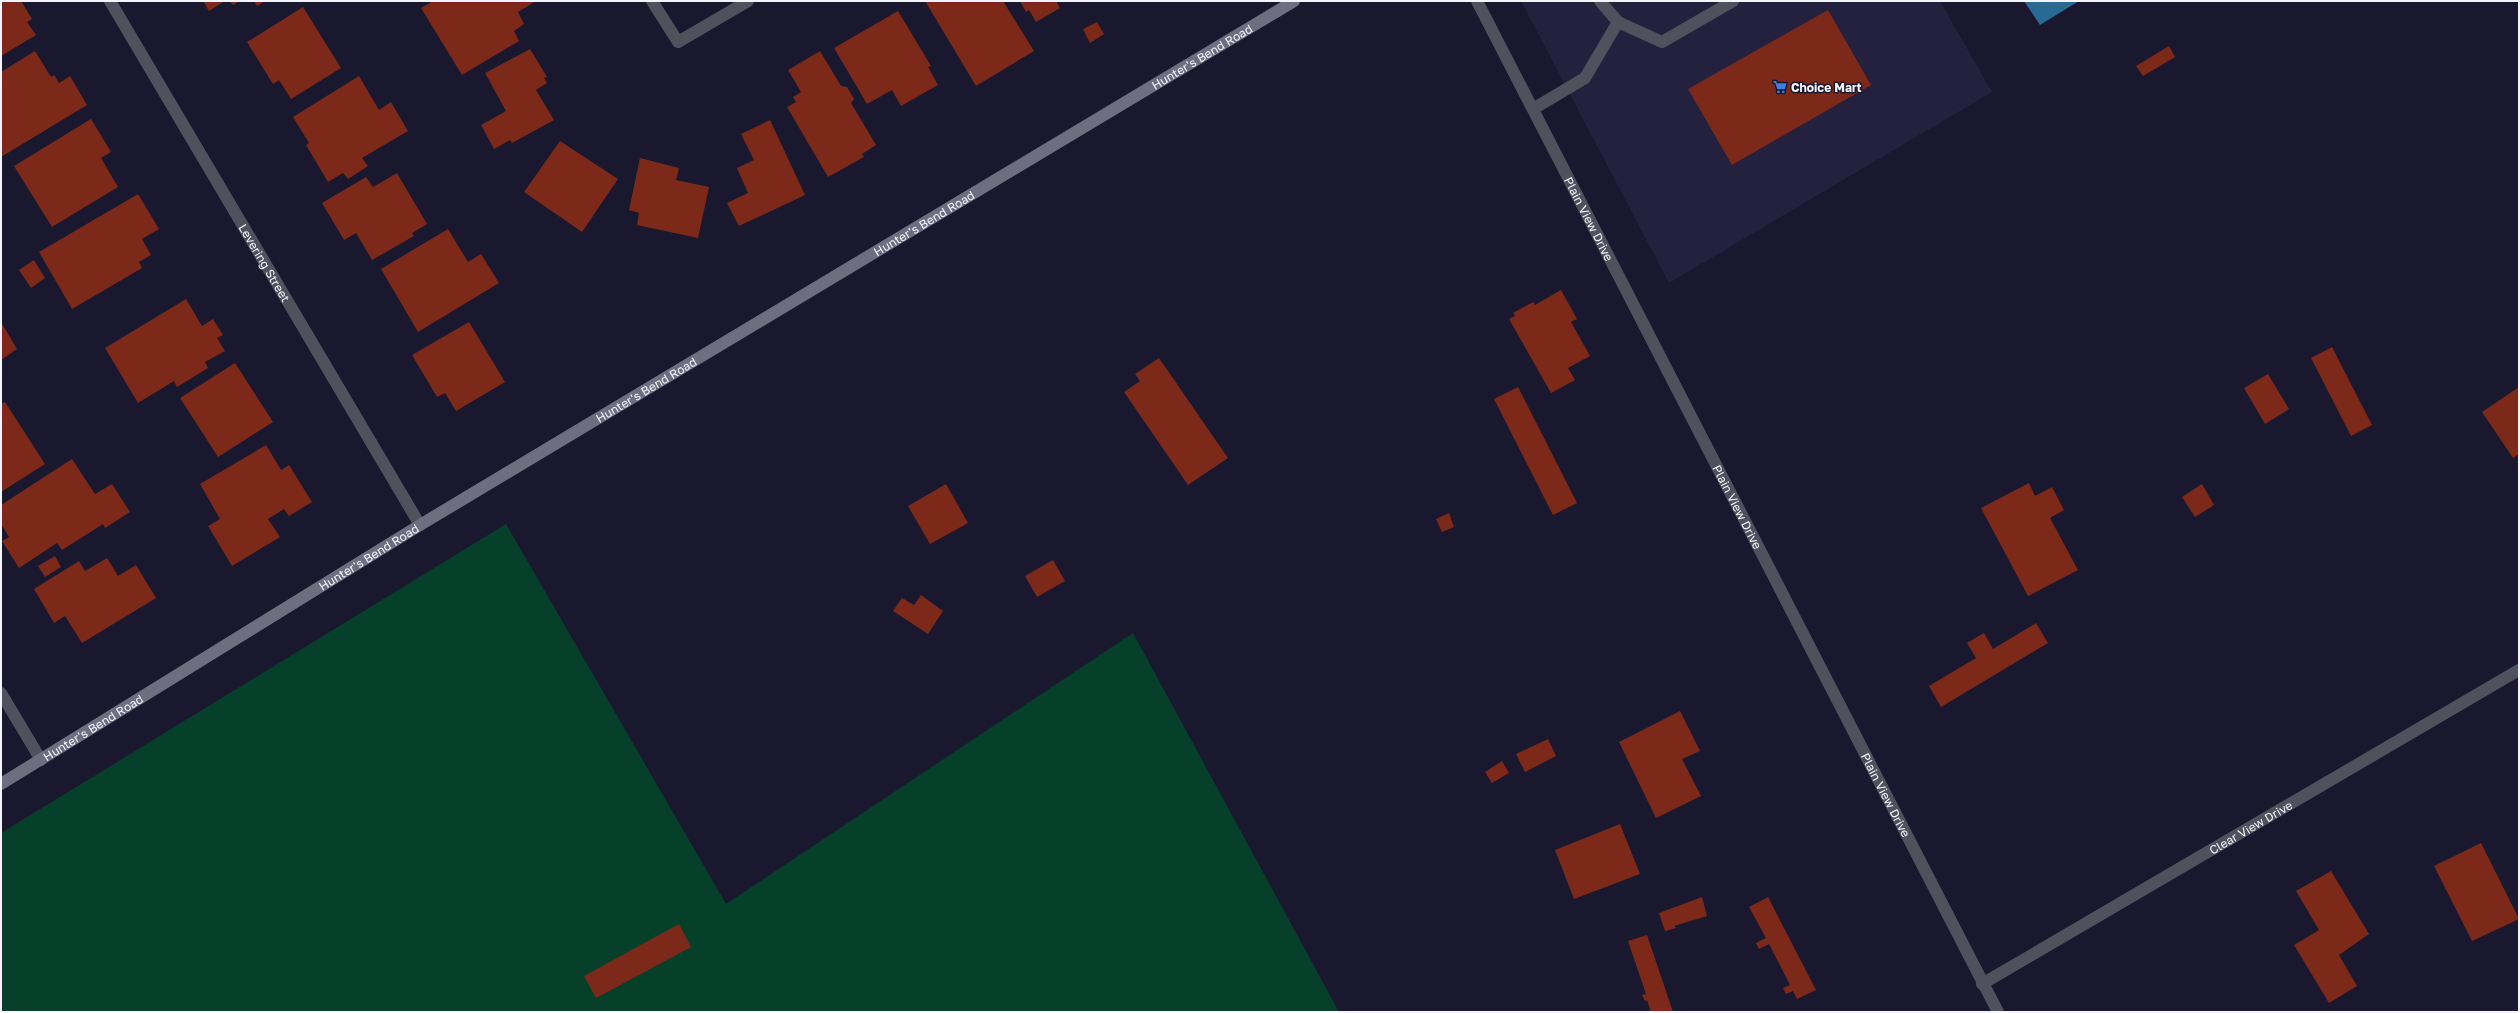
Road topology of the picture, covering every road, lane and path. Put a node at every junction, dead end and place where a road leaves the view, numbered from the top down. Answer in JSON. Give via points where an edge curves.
{"nodes":[{"id":1,"x":110,"y":1,"type":"edge"},
{"id":2,"x":652,"y":1,"type":"edge"},
{"id":3,"x":748,"y":1,"type":"edge"},
{"id":4,"x":1294,"y":1,"type":"edge"},
{"id":5,"x":1477,"y":1,"type":"edge"},
{"id":6,"x":1600,"y":1,"type":"edge"},
{"id":7,"x":1733,"y":1,"type":"edge"},
{"id":8,"x":1618,"y":22,"type":"junction"},
{"id":9,"x":1533,"y":109,"type":"junction"},
{"id":10,"x":420,"y":525,"type":"junction"},
{"id":11,"x":2519,"y":670,"type":"edge"},
{"id":12,"x":1,"y":693,"type":"edge"},
{"id":13,"x":41,"y":760,"type":"junction"},
{"id":14,"x":1,"y":784,"type":"edge"},
{"id":15,"x":1982,"y":984,"type":"junction"},
{"id":16,"x":1998,"y":1012,"type":"edge"}],
"edges":[{"from":1,"to":10,"type":"street","name":"Levering Street"},
{"from":2,"to":3,"type":"street","via":[[678,42]]},
{"from":4,"to":10,"type":"street","name":"Hunter's Bend Road"},
{"from":5,"to":9,"type":"street","name":"Plain View Drive"},
{"from":6,"to":8,"type":"street"},
{"from":7,"to":8,"type":"street","via":[[1662,42]]},
{"from":8,"to":9,"type":"street","via":[[1585,78]]},
{"from":9,"to":15,"type":"street","name":"Plain View Drive"},
{"from":10,"to":13,"type":"street","name":"Hunter's Bend Road"},
{"from":11,"to":15,"type":"street","name":"Clear View Drive"},
{"from":12,"to":13,"type":"street"},
{"from":13,"to":14,"type":"street","name":"Hunter's Bend Road"},
{"from":15,"to":16,"type":"street","name":"Plain View Drive"}]}
